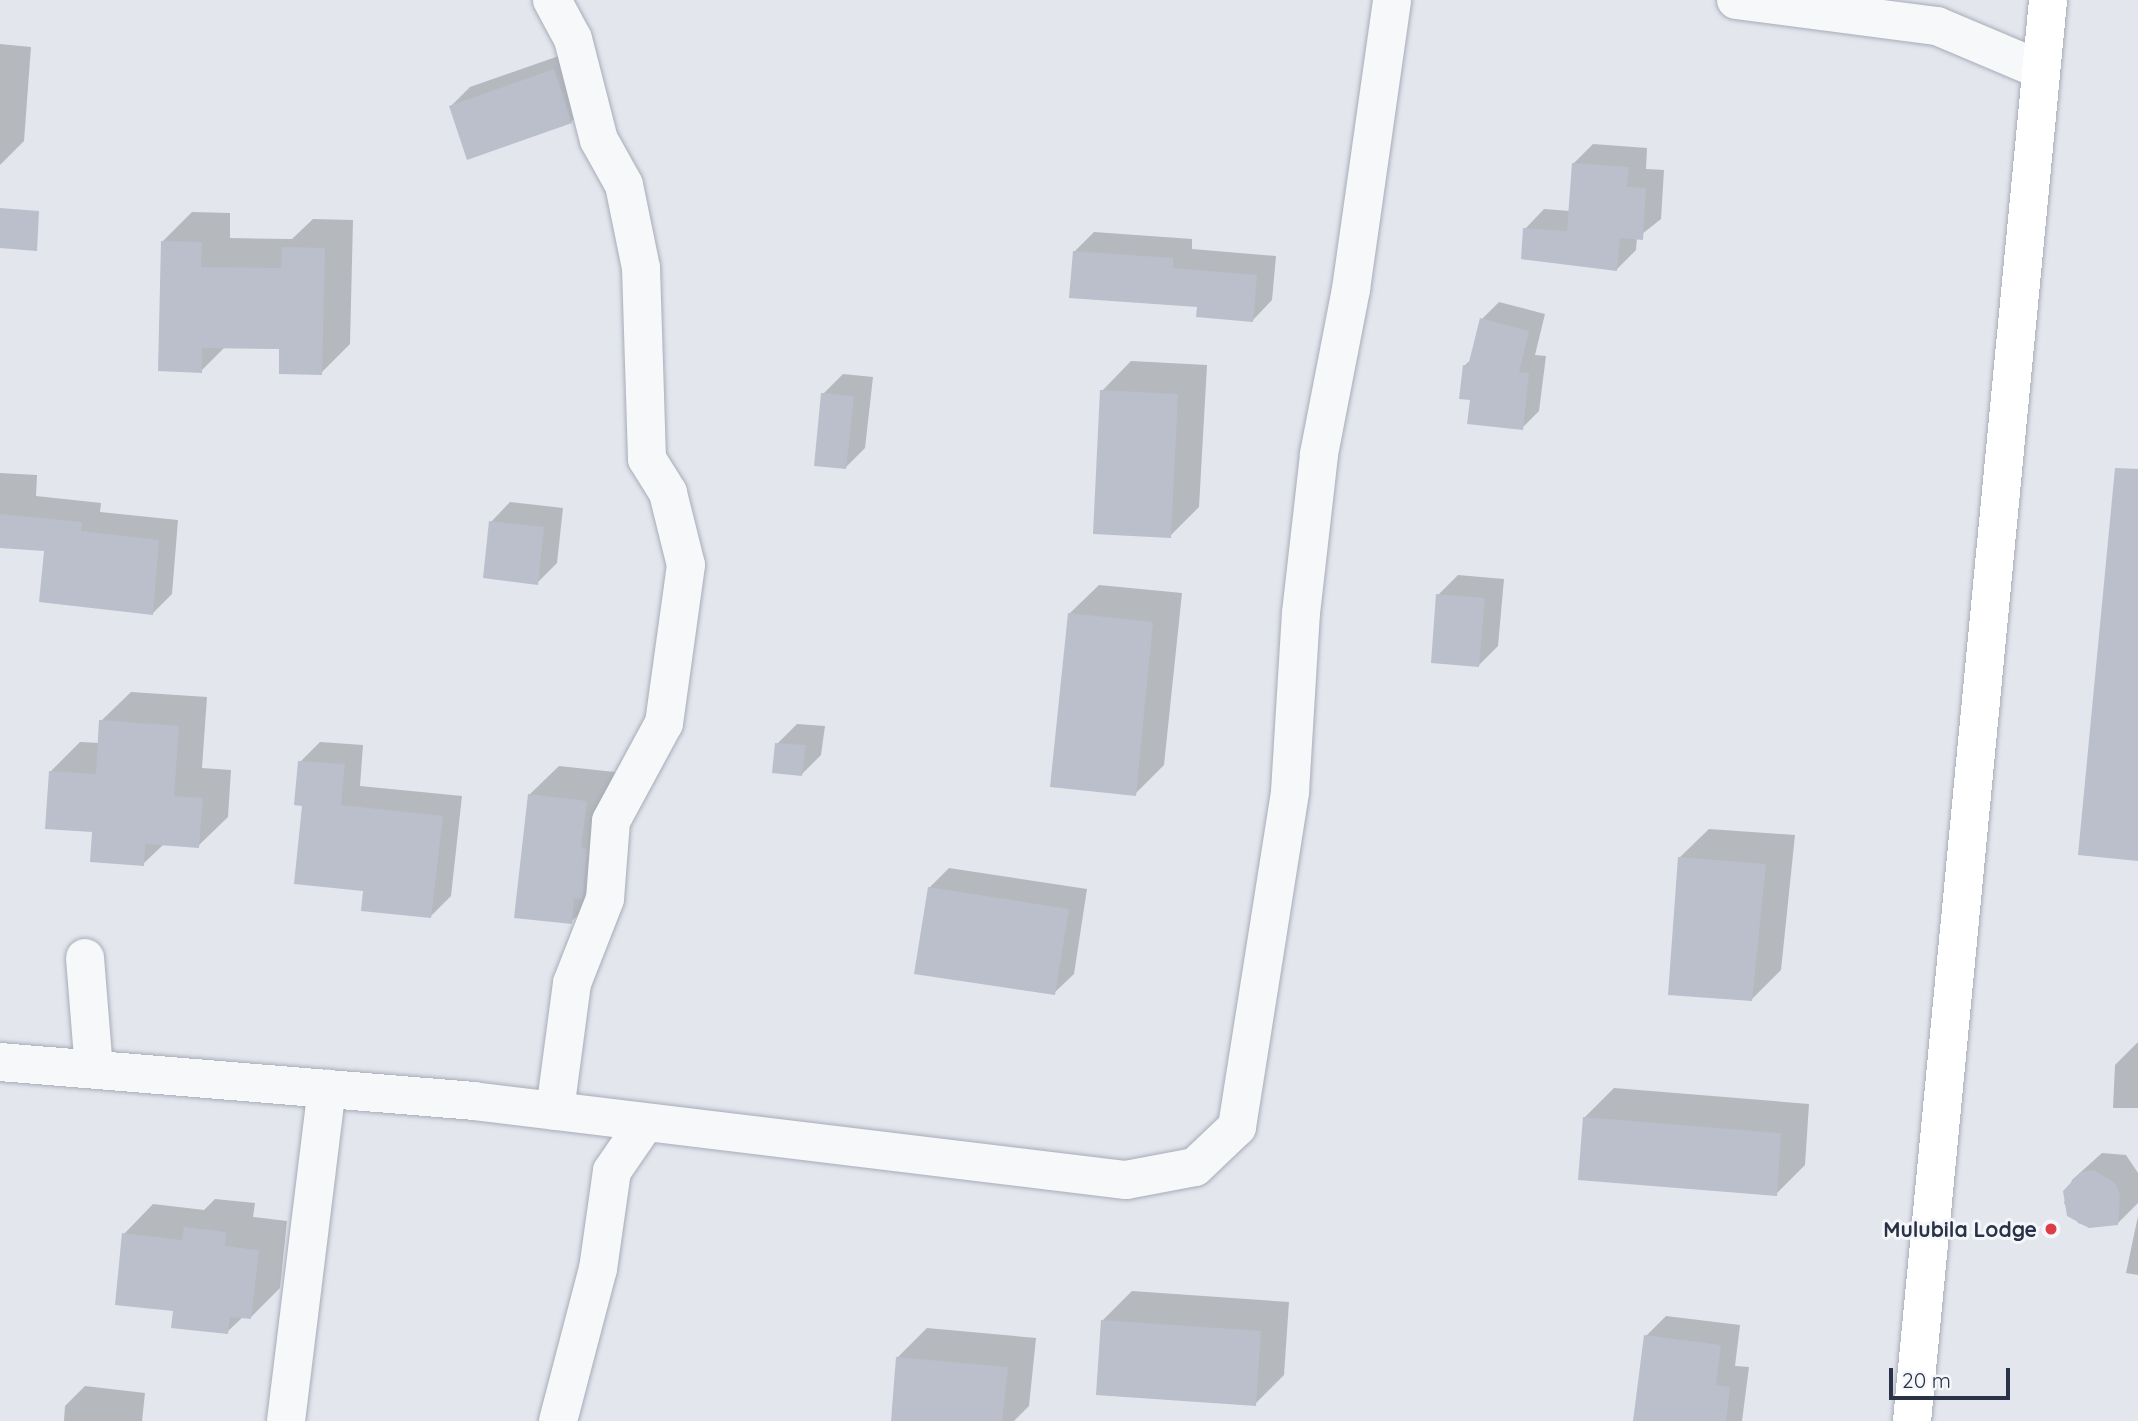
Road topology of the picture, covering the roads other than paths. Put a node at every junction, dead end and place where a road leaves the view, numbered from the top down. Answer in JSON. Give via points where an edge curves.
{"nodes":[{"id":1,"x":552,"y":0,"type":"edge"},
{"id":2,"x":1392,"y":0,"type":"edge"},
{"id":3,"x":1736,"y":0,"type":"edge"},
{"id":4,"x":2048,"y":0,"type":"edge"},
{"id":5,"x":2041,"y":70,"type":"junction"},
{"id":6,"x":85,"y":958,"type":"dead end"},
{"id":7,"x":0,"y":1062,"type":"edge"},
{"id":8,"x":94,"y":1069,"type":"junction"},
{"id":9,"x":327,"y":1089,"type":"junction"},
{"id":10,"x":555,"y":1111,"type":"junction"},
{"id":11,"x":645,"y":1123,"type":"junction"},
{"id":12,"x":286,"y":1421,"type":"edge"},
{"id":13,"x":558,"y":1421,"type":"edge"},
{"id":14,"x":1912,"y":1421,"type":"edge"}],
"edges":[{"from":1,"to":10,"type":"street","via":[[572,39],[599,140],[624,185],[641,268],[647,460],[668,492],[686,565],[664,723],[611,821],[606,899],[572,983]]},
{"from":2,"to":11,"type":"street","via":[[1351,289],[1319,454],[1301,613],[1290,792],[1237,1128],[1195,1167],[1126,1180]]},
{"from":3,"to":5,"type":"street","via":[[1937,26]]},
{"from":4,"to":5,"type":"street"},
{"from":5,"to":14,"type":"street"},
{"from":6,"to":8,"type":"street"},
{"from":7,"to":8,"type":"street"},
{"from":8,"to":9,"type":"street"},
{"from":9,"to":10,"type":"street"},
{"from":9,"to":12,"type":"street"},
{"from":10,"to":11,"type":"street"},
{"from":11,"to":13,"type":"street","via":[[612,1171],[598,1269]]}]}
